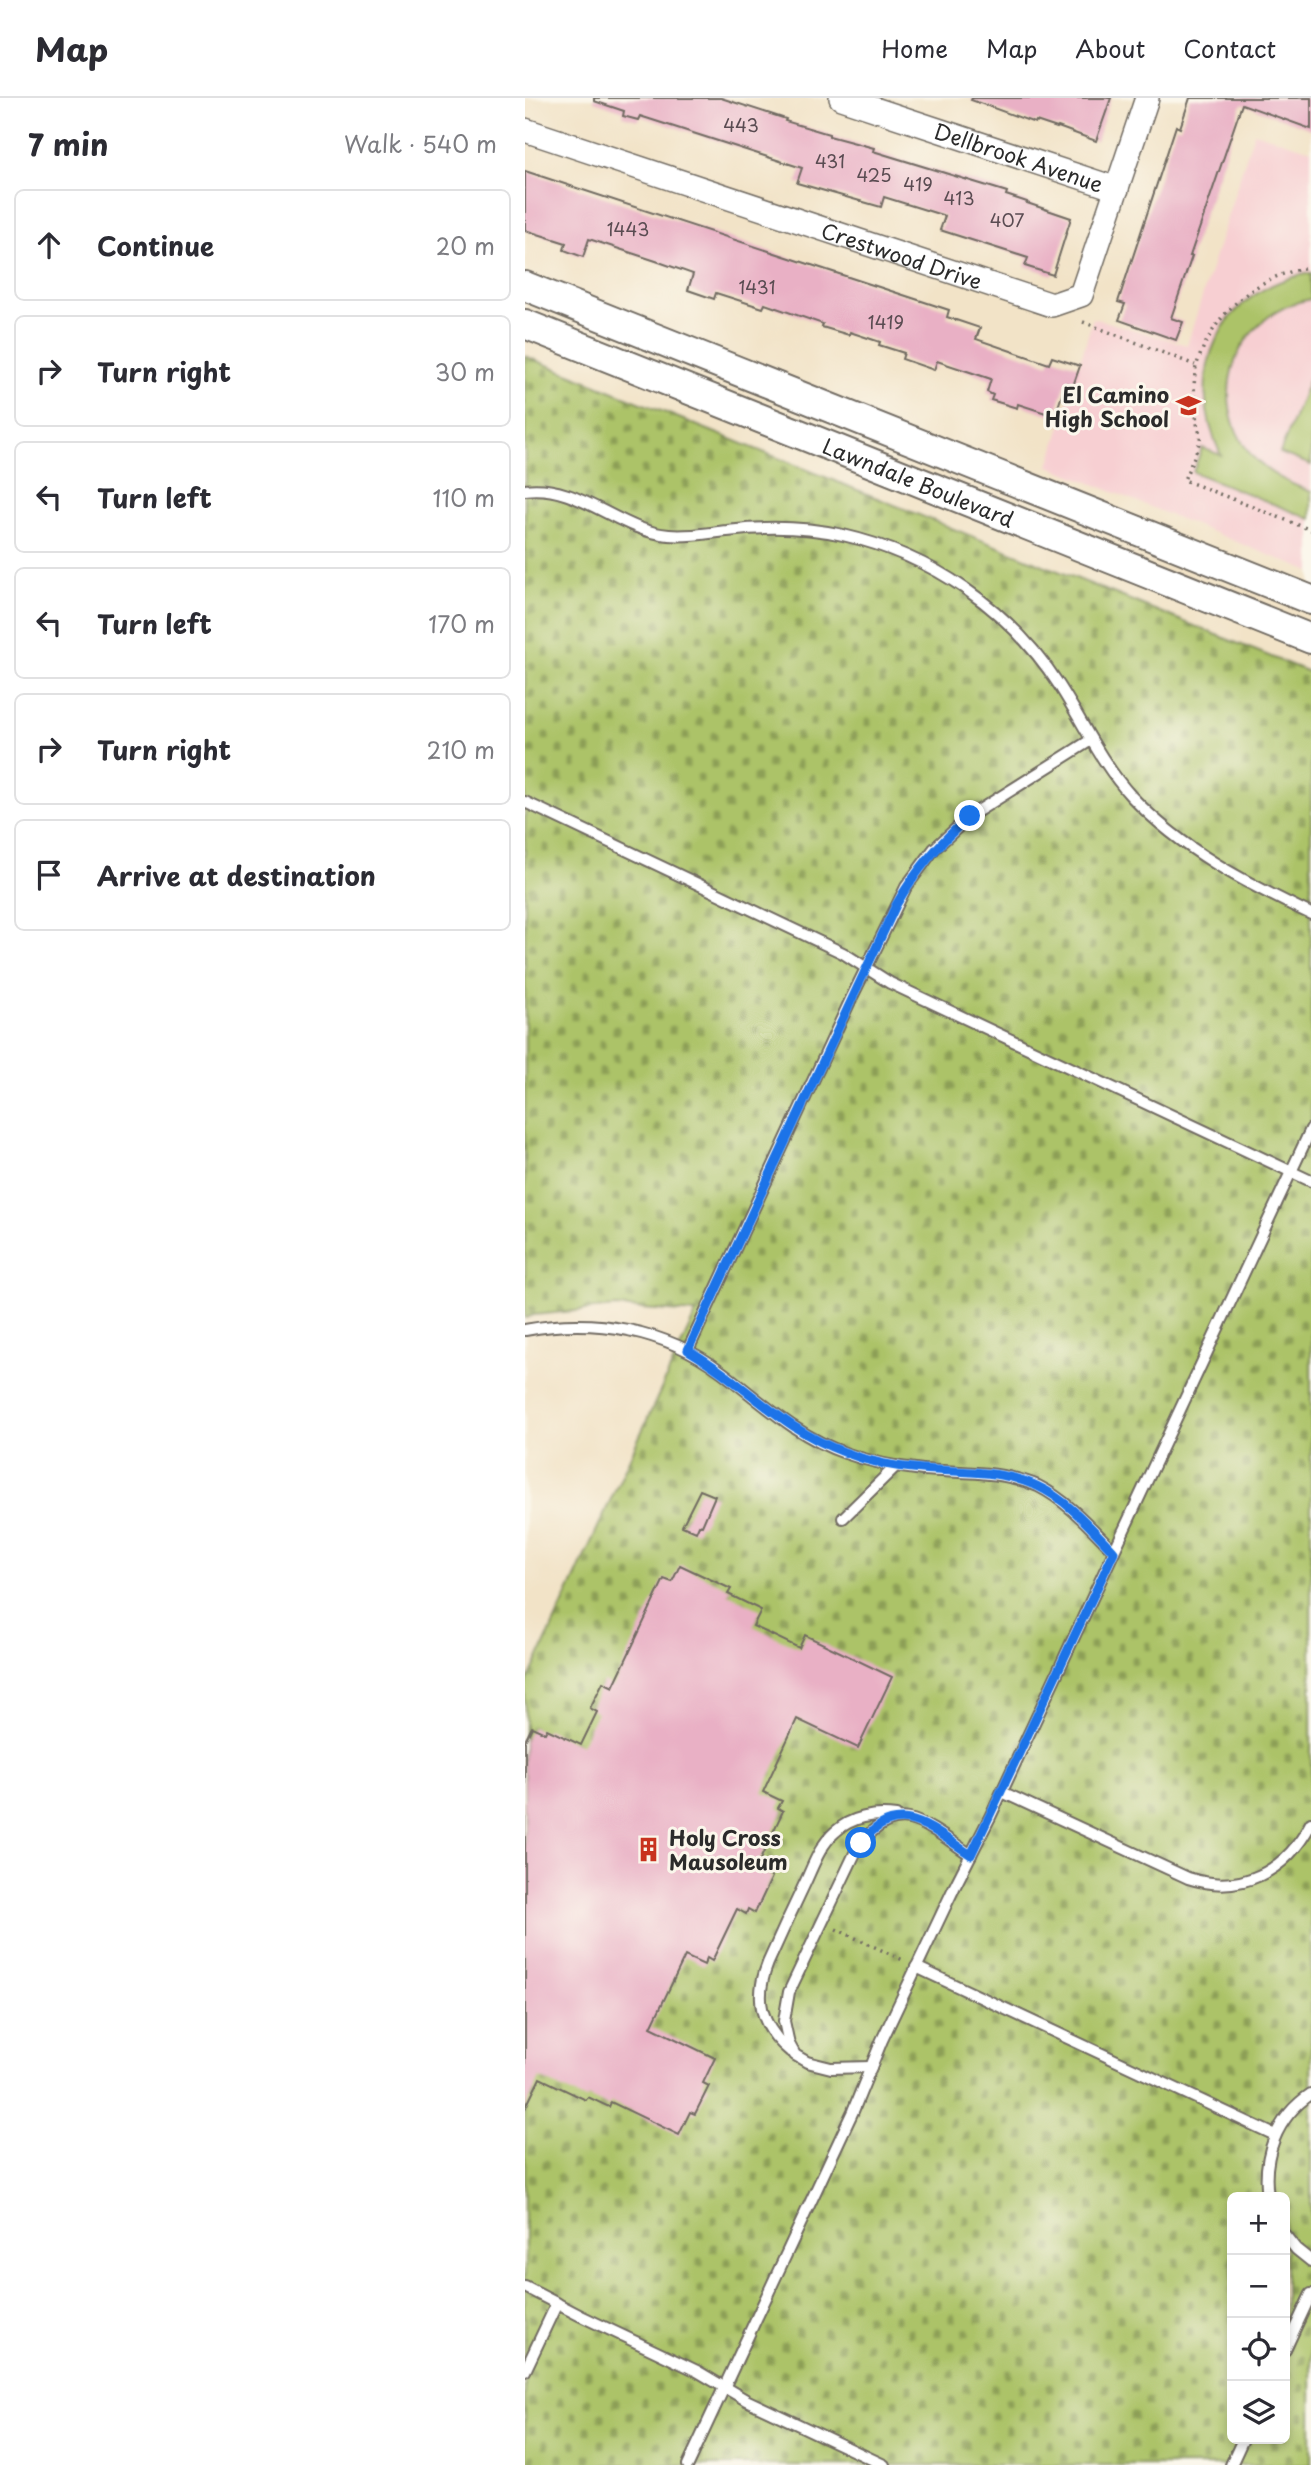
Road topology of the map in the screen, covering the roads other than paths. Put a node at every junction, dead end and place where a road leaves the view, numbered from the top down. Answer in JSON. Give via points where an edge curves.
{"nodes":[{"id":1,"x":841,"y":98,"type":"edge"},
{"id":2,"x":1147,"y":98,"type":"edge"},
{"id":3,"x":525,"y":130,"type":"edge"},
{"id":4,"x":1117,"y":189,"type":"junction"},
{"id":5,"x":525,"y":286,"type":"edge"},
{"id":6,"x":525,"y":324,"type":"edge"},
{"id":7,"x":525,"y":490,"type":"edge"},
{"id":8,"x":1311,"y":600,"type":"edge"},
{"id":9,"x":1311,"y":639,"type":"edge"},
{"id":10,"x":1091,"y":740,"type":"junction"},
{"id":11,"x":525,"y":802,"type":"edge"},
{"id":12,"x":1311,"y":914,"type":"edge"},
{"id":13,"x":866,"y":968,"type":"junction"},
{"id":14,"x":1311,"y":1129,"type":"edge"},
{"id":15,"x":1292,"y":1172,"type":"junction"},
{"id":16,"x":1311,"y":1181,"type":"edge"},
{"id":17,"x":525,"y":1330,"type":"edge"},
{"id":18,"x":688,"y":1350,"type":"junction"},
{"id":19,"x":896,"y":1466,"type":"junction"},
{"id":20,"x":843,"y":1518,"type":"dead end"},
{"id":21,"x":1114,"y":1552,"type":"junction"},
{"id":22,"x":1002,"y":1792,"type":"junction"},
{"id":23,"x":907,"y":1818,"type":"junction"},
{"id":24,"x":1311,"y":1823,"type":"edge"},
{"id":25,"x":971,"y":1855,"type":"junction"},
{"id":26,"x":916,"y":1967,"type":"junction"},
{"id":27,"x":795,"y":2055,"type":"junction"},
{"id":28,"x":871,"y":2067,"type":"junction"},
{"id":29,"x":1311,"y":2094,"type":"edge"},
{"id":30,"x":1275,"y":2135,"type":"junction"},
{"id":31,"x":1267,"y":2192,"type":"edge"},
{"id":32,"x":1290,"y":2241,"type":"edge"},
{"id":33,"x":1311,"y":2261,"type":"edge"},
{"id":34,"x":525,"y":2287,"type":"edge"},
{"id":35,"x":1311,"y":2294,"type":"edge"},
{"id":36,"x":557,"y":2303,"type":"junction"},
{"id":37,"x":1290,"y":2339,"type":"edge"},
{"id":38,"x":525,"y":2371,"type":"edge"},
{"id":39,"x":725,"y":2387,"type":"junction"},
{"id":40,"x":1241,"y":2444,"type":"edge"},
{"id":41,"x":690,"y":2465,"type":"edge"},
{"id":42,"x":884,"y":2465,"type":"edge"},
{"id":43,"x":1231,"y":2465,"type":"edge"}],
"edges":[{"from":1,"to":4,"type":"street","name":"Dellbrook Avenue"},
{"from":2,"to":4,"type":"street","name":"Crestwood Drive"},
{"from":3,"to":4,"type":"street","name":"Crestwood Drive","via":[[1052,305],[1081,295]]},
{"from":5,"to":8,"type":"street","name":"Lawndale Boulevard"},
{"from":6,"to":9,"type":"street","name":"Lawndale Boulevard"},
{"from":7,"to":10,"type":"lane","via":[[575,497],[664,535],[787,528],[842,535],[896,551],[975,595],[1022,637]]},
{"from":10,"to":12,"type":"lane","via":[[1129,793],[1175,836],[1226,872]]},
{"from":10,"to":13,"type":"lane","via":[[970,816],[934,849],[901,896]]},
{"from":11,"to":13,"type":"lane"},
{"from":13,"to":15,"type":"lane"},
{"from":13,"to":18,"type":"lane"},
{"from":14,"to":15,"type":"lane"},
{"from":15,"to":16,"type":"lane"},
{"from":15,"to":21,"type":"lane"},
{"from":17,"to":18,"type":"lane","via":[[561,1325],[617,1327]]},
{"from":18,"to":19,"type":"lane","via":[[797,1431],[846,1453]]},
{"from":19,"to":20,"type":"lane"},
{"from":19,"to":21,"type":"lane","via":[[1022,1480],[1066,1504]]},
{"from":21,"to":22,"type":"lane"},
{"from":22,"to":24,"type":"lane","via":[[1176,1873],[1215,1884],[1242,1882],[1279,1865]]},
{"from":22,"to":25,"type":"lane"},
{"from":23,"to":25,"type":"lane"},
{"from":23,"to":27,"type":"lane","via":[[886,1823],[868,1835],[856,1851],[789,1992],[785,2032]]},
{"from":23,"to":27,"type":"lane","via":[[875,1815],[845,1824],[832,1833],[818,1855],[768,1963],[760,1994],[770,2028]]},
{"from":25,"to":26,"type":"lane"},
{"from":26,"to":28,"type":"lane"},
{"from":26,"to":30,"type":"lane"},
{"from":27,"to":28,"type":"lane","via":[[819,2067]]},
{"from":28,"to":39,"type":"lane"},
{"from":29,"to":30,"type":"lane","via":[[1293,2108]]},
{"from":30,"to":31,"type":"lane","via":[[1267,2163]]},
{"from":32,"to":33,"type":"lane"},
{"from":34,"to":36,"type":"lane"},
{"from":35,"to":37,"type":"lane"},
{"from":36,"to":38,"type":"lane"},
{"from":36,"to":39,"type":"lane"},
{"from":39,"to":41,"type":"lane"},
{"from":39,"to":42,"type":"lane"},
{"from":40,"to":43,"type":"lane"}]}
